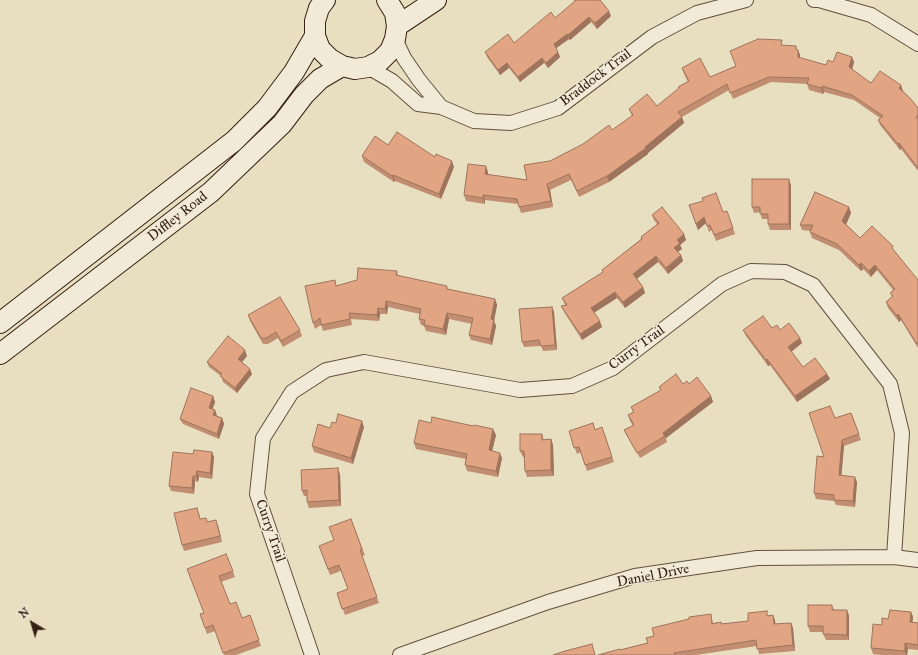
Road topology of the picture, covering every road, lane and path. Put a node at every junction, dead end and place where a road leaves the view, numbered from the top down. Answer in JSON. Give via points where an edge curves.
{"nodes":[{"id":1,"x":307,"y":0,"type":"edge"},
{"id":2,"x":325,"y":0,"type":"edge"},
{"id":3,"x":387,"y":0,"type":"edge"},
{"id":4,"x":436,"y":0,"type":"edge"},
{"id":5,"x":746,"y":0,"type":"edge"},
{"id":6,"x":814,"y":0,"type":"edge"},
{"id":7,"x":315,"y":28,"type":"junction"},
{"id":8,"x":396,"y":33,"type":"junction"},
{"id":9,"x":918,"y":44,"type":"edge"},
{"id":10,"x":342,"y":66,"type":"junction"},
{"id":11,"x":368,"y":67,"type":"junction"},
{"id":12,"x":440,"y":108,"type":"junction"},
{"id":13,"x":0,"y":323,"type":"edge"},
{"id":14,"x":0,"y":354,"type":"edge"},
{"id":15,"x":894,"y":557,"type":"junction"},
{"id":16,"x":918,"y":560,"type":"edge"},
{"id":17,"x":312,"y":655,"type":"edge"},
{"id":18,"x":400,"y":655,"type":"edge"}],
"edges":[{"from":1,"to":7,"type":"main road"},
{"from":2,"to":7,"type":"main road","name":"Diffley Road","via":[[319,8]]},
{"from":3,"to":8,"type":"main road","via":[[395,13]]},
{"from":4,"to":8,"type":"main road"},
{"from":5,"to":12,"type":"street","name":"Braddock Trail","via":[[697,13],[652,37],[558,108],[511,123],[474,121]]},
{"from":6,"to":9,"type":"street","via":[[871,15]]},
{"from":7,"to":10,"type":"main road","via":[[320,49]]},
{"from":7,"to":13,"type":"main road","name":"Diffley Road","via":[[294,72],[267,108],[234,140]]},
{"from":8,"to":11,"type":"main road","via":[[390,51],[380,61]]},
{"from":8,"to":12,"type":"street","via":[[404,58]]},
{"from":10,"to":11,"type":"main road"},
{"from":10,"to":14,"type":"main road","name":"Diffley Road","via":[[320,79],[282,124],[211,192]]},
{"from":11,"to":12,"type":"street","name":"Braddock Trail","via":[[386,77],[418,104]]},
{"from":15,"to":16,"type":"street","name":"Daniel Drive"},
{"from":15,"to":17,"type":"street","name":"Curry Trail","via":[[902,434],[890,384],[813,285],[785,272],[751,271],[722,284],[613,368],[572,386],[520,390],[364,362],[326,370],[292,392],[263,438],[257,494]]},
{"from":15,"to":18,"type":"street","name":"Daniel Drive","via":[[757,558],[635,576],[548,602]]}]}
